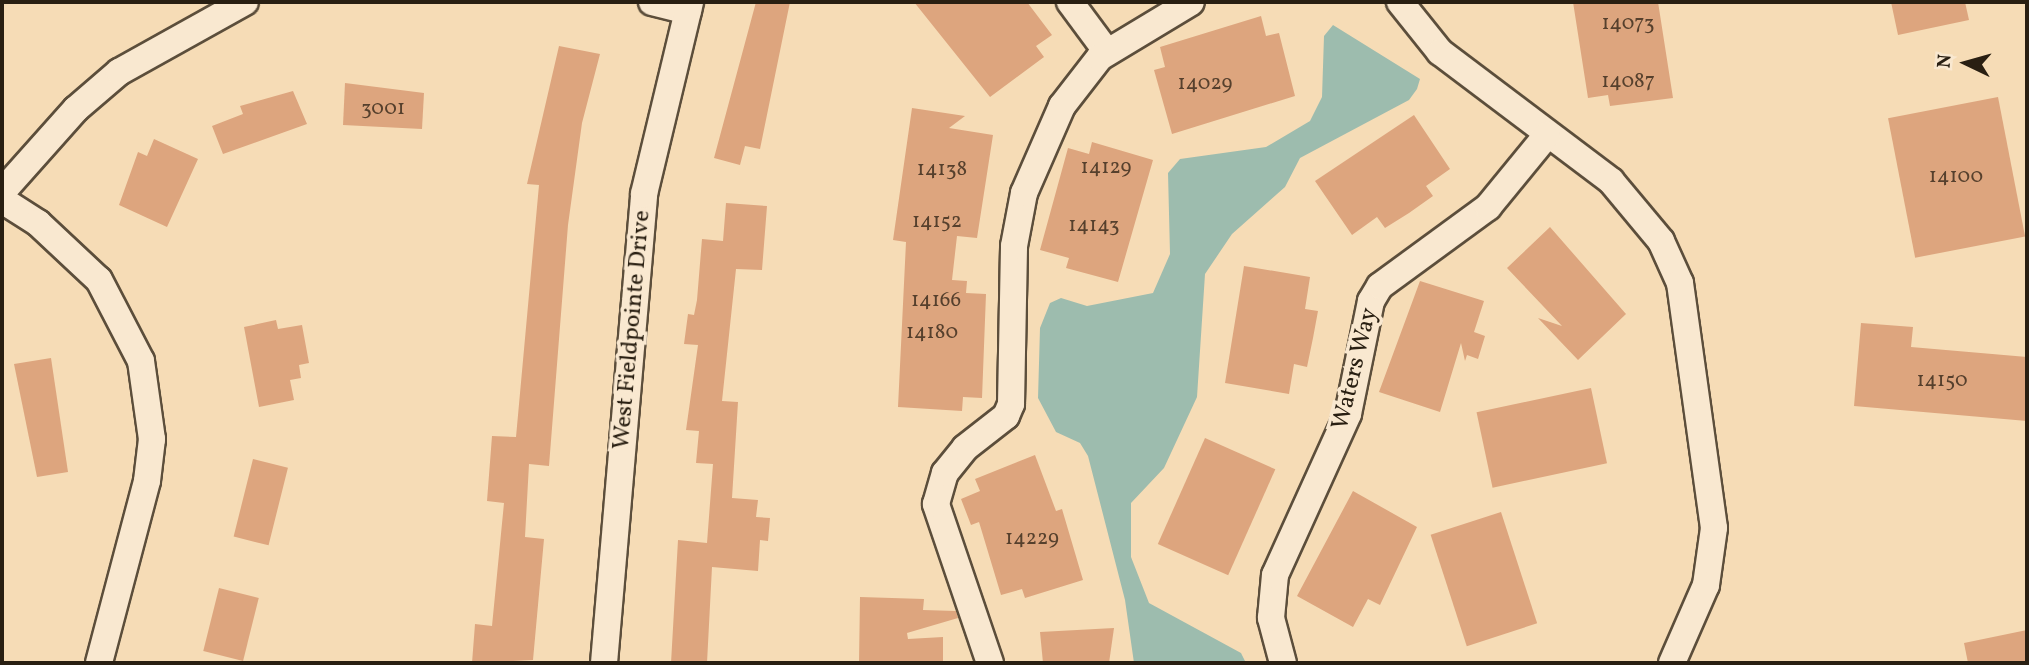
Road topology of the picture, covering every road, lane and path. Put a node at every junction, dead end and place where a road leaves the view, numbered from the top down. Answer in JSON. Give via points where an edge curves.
{"nodes":[{"id":1,"x":245,"y":2,"type":"edge"},
{"id":2,"x":652,"y":2,"type":"edge"},
{"id":3,"x":1070,"y":2,"type":"edge"},
{"id":4,"x":1191,"y":2,"type":"edge"},
{"id":5,"x":1400,"y":2,"type":"edge"},
{"id":6,"x":689,"y":7,"type":"edge"},
{"id":7,"x":1107,"y":52,"type":"junction"},
{"id":8,"x":1547,"y":135,"type":"junction"},
{"id":9,"x":2,"y":192,"type":"edge"},
{"id":10,"x":2,"y":200,"type":"edge"},
{"id":11,"x":99,"y":663,"type":"edge"},
{"id":12,"x":604,"y":663,"type":"edge"},
{"id":13,"x":990,"y":663,"type":"edge"},
{"id":14,"x":1283,"y":663,"type":"edge"},
{"id":15,"x":1672,"y":663,"type":"edge"}],
"edges":[{"from":1,"to":9,"type":"street","via":[[119,72]]},
{"from":2,"to":6,"type":"street"},
{"from":3,"to":7,"type":"street"},
{"from":4,"to":7,"type":"street"},
{"from":5,"to":8,"type":"street","via":[[1440,52]]},
{"from":6,"to":12,"type":"street","name":"West Fieldpointe Drive","via":[[644,194]]},
{"from":7,"to":13,"type":"street","via":[[1062,106],[1024,193],[1014,246],[1011,404],[1006,416],[965,447],[938,493],[940,526],[976,609]]},
{"from":8,"to":14,"type":"street","name":"Waters Way","via":[[1488,207],[1380,286],[1371,301],[1348,414],[1275,575],[1271,618]]},
{"from":8,"to":15,"type":"street","via":[[1611,181],[1645,219],[1670,258],[1688,310],[1712,492],[1713,553],[1695,620]]},
{"from":10,"to":11,"type":"street","via":[[38,222],[99,280],[141,361],[152,439],[147,481]]}]}
